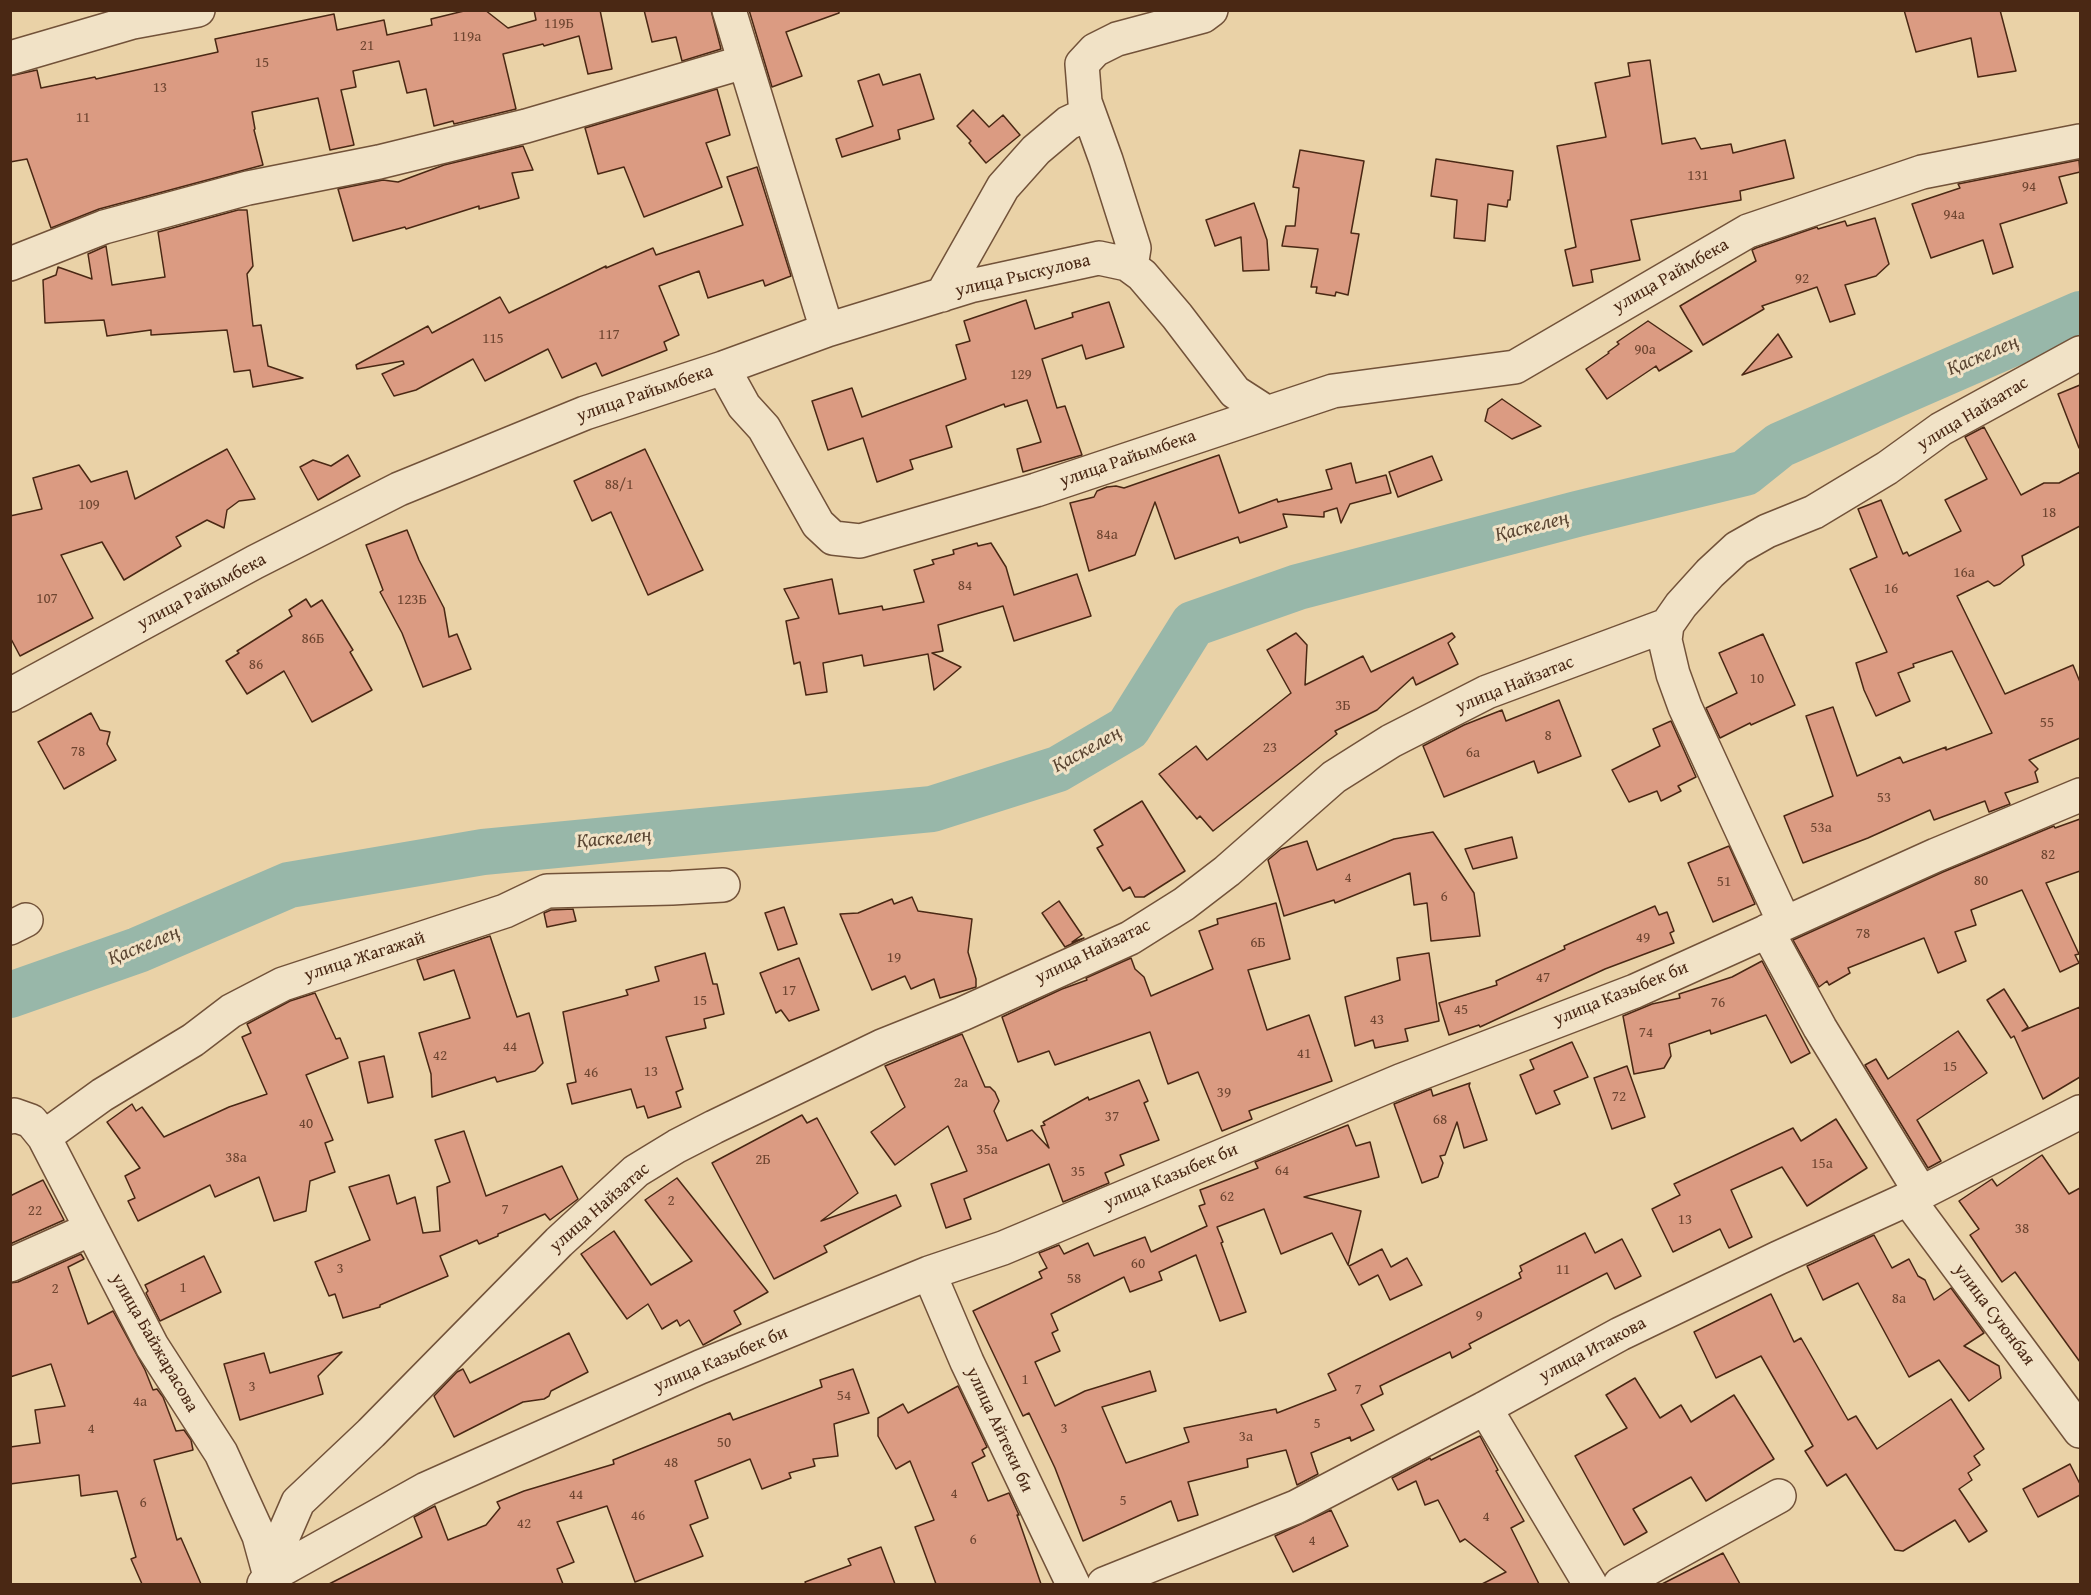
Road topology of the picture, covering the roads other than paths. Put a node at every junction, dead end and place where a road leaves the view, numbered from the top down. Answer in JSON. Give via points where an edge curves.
{"nodes":[{"id":1,"x":198,"y":10,"type":"edge"},
{"id":2,"x":729,"y":10,"type":"edge"},
{"id":3,"x":1211,"y":10,"type":"edge"},
{"id":4,"x":10,"y":58,"type":"edge"},
{"id":5,"x":744,"y":62,"type":"junction"},
{"id":6,"x":1089,"y":113,"type":"junction"},
{"id":7,"x":2080,"y":141,"type":"edge"},
{"id":8,"x":10,"y":264,"type":"edge"},
{"id":9,"x":1131,"y":267,"type":"junction"},
{"id":10,"x":942,"y":295,"type":"junction"},
{"id":11,"x":827,"y":330,"type":"junction"},
{"id":12,"x":2080,"y":353,"type":"edge"},
{"id":13,"x":723,"y":368,"type":"junction"},
{"id":14,"x":1266,"y":412,"type":"junction"},
{"id":15,"x":1667,"y":625,"type":"junction"},
{"id":16,"x":10,"y":695,"type":"edge"},
{"id":17,"x":2080,"y":795,"type":"edge"},
{"id":18,"x":723,"y":885,"type":"dead end"},
{"id":19,"x":1776,"y":926,"type":"junction"},
{"id":20,"x":2080,"y":1112,"type":"edge"},
{"id":21,"x":12,"y":1116,"type":"edge"},
{"id":22,"x":44,"y":1137,"type":"junction"},
{"id":23,"x":1915,"y":1196,"type":"junction"},
{"id":24,"x":91,"y":1229,"type":"junction"},
{"id":25,"x":10,"y":1265,"type":"edge"},
{"id":26,"x":929,"y":1273,"type":"junction"},
{"id":27,"x":1485,"y":1408,"type":"junction"},
{"id":28,"x":2080,"y":1431,"type":"edge"},
{"id":29,"x":1779,"y":1496,"type":"dead end"},
{"id":30,"x":267,"y":1580,"type":"edge"},
{"id":31,"x":1073,"y":1584,"type":"edge"},
{"id":32,"x":1104,"y":1584,"type":"edge"},
{"id":33,"x":1590,"y":1584,"type":"edge"},
{"id":34,"x":1620,"y":1584,"type":"edge"}],
"edges":[{"from":1,"to":4,"type":"street","via":[[133,22]]},
{"from":2,"to":5,"type":"street"},
{"from":3,"to":6,"type":"street","via":[[1203,16],[1117,39],[1095,50],[1082,64],[1084,102]]},
{"from":5,"to":8,"type":"street","via":[[526,126],[379,162],[248,188],[104,227]]},
{"from":5,"to":11,"type":"street"},
{"from":6,"to":9,"type":"street","via":[[1134,248]]},
{"from":6,"to":10,"type":"street","via":[[1068,123],[1036,150],[1003,187]]},
{"from":7,"to":14,"type":"street","name":"улица Раймбека","via":[[1922,172],[1748,231],[1515,367],[1333,391]]},
{"from":9,"to":10,"type":"street","name":"улица Рыскулова","via":[[1099,258]]},
{"from":9,"to":14,"type":"street","name":"улица Рыскулова","via":[[1177,316],[1235,392]]},
{"from":10,"to":11,"type":"street","name":"улица Рыскулова"},
{"from":11,"to":13,"type":"street","name":"улица Рыскулова"},
{"from":12,"to":15,"type":"street","name":"улица Найзатас","via":[[1941,429],[1887,468],[1814,512],[1737,548],[1680,605]]},
{"from":13,"to":14,"type":"street","name":"улица Райымбека","via":[[744,406],[764,428],[818,524],[833,538],[860,541],[1036,490]]},
{"from":13,"to":16,"type":"street","name":"улица Райымбека","via":[[585,413],[399,489]]},
{"from":15,"to":19,"type":"street","name":"улица Суюнбая","via":[[1665,640],[1673,674]]},
{"from":15,"to":30,"type":"street","name":"улица Найзатас","via":[[1487,692],[1391,741],[1334,777],[1227,871],[1130,938],[882,1046],[714,1127],[636,1171],[559,1242],[298,1502]]},
{"from":17,"to":19,"type":"street","name":"улица Казыбек би"},
{"from":18,"to":22,"type":"street","name":"улица Жагажай","via":[[547,891],[505,911],[283,984],[231,1011]]},
{"from":19,"to":23,"type":"street","name":"улица Суюнбая","via":[[1820,1028]]},
{"from":19,"to":26,"type":"street","name":"улица Казыбек би","via":[[1635,991],[1400,1081],[1003,1248]]},
{"from":20,"to":23,"type":"street","name":"улица Итакова"},
{"from":21,"to":22,"type":"street","name":"улица Байжарасова","via":[[31,1120]]},
{"from":22,"to":24,"type":"street","name":"улица Байжарасова"},
{"from":23,"to":27,"type":"street","name":"улица Итакова","via":[[1620,1334]]},
{"from":23,"to":28,"type":"street","name":"улица Суюнбая"},
{"from":24,"to":25,"type":"street"},
{"from":24,"to":30,"type":"street","name":"улица Байжарасова","via":[[152,1346],[221,1453],[259,1536]]},
{"from":26,"to":30,"type":"street","name":"улица Казыбек би","via":[[700,1367],[426,1489]]},
{"from":26,"to":31,"type":"street","name":"улица Айтеки би"},
{"from":27,"to":32,"type":"street","name":"улица Итакова","via":[[1296,1507]]},
{"from":27,"to":33,"type":"street"},
{"from":29,"to":34,"type":"street"}]}
